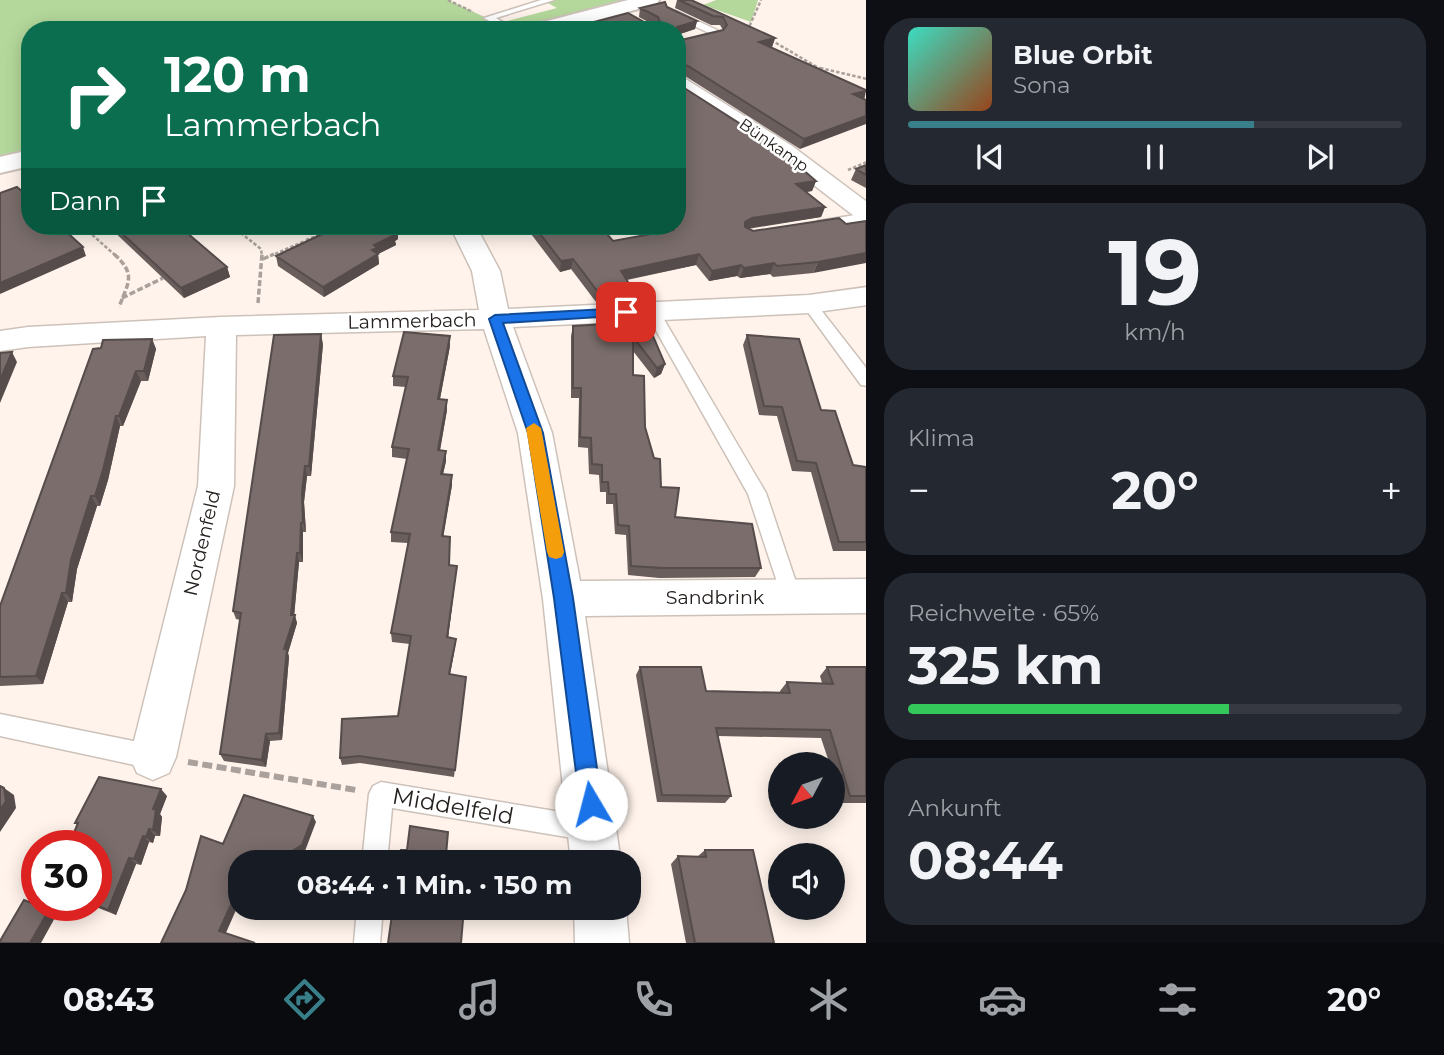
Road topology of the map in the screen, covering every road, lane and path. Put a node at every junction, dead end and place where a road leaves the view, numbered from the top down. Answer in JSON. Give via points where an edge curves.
{"nodes":[{"id":1,"x":550,"y":0,"type":"edge"},
{"id":2,"x":650,"y":0,"type":"edge"},
{"id":3,"x":761,"y":0,"type":"edge"},
{"id":4,"x":669,"y":11,"type":"edge"},
{"id":5,"x":494,"y":21,"type":"edge"},
{"id":6,"x":570,"y":21,"type":"edge"},
{"id":7,"x":736,"y":25,"type":"edge"},
{"id":8,"x":747,"y":28,"type":"junction"},
{"id":9,"x":757,"y":31,"type":"edge"},
{"id":10,"x":714,"y":32,"type":"joint"},
{"id":11,"x":767,"y":37,"type":"edge"},
{"id":12,"x":690,"y":39,"type":"edge"},
{"id":13,"x":818,"y":68,"type":"junction"},
{"id":14,"x":830,"y":75,"type":"edge"},
{"id":15,"x":866,"y":79,"type":"edge"},
{"id":16,"x":686,"y":88,"type":"edge"},
{"id":17,"x":21,"y":160,"type":"edge"},
{"id":18,"x":0,"y":165,"type":"edge"},
{"id":19,"x":866,"y":216,"type":"edge"},
{"id":20,"x":801,"y":227,"type":"edge"},
{"id":21,"x":93,"y":235,"type":"edge"},
{"id":22,"x":243,"y":235,"type":"edge"},
{"id":23,"x":318,"y":235,"type":"edge"},
{"id":24,"x":468,"y":235,"type":"edge"},
{"id":25,"x":305,"y":240,"type":"junction"},
{"id":26,"x":316,"y":248,"type":"edge"},
{"id":27,"x":263,"y":259,"type":"junction"},
{"id":28,"x":163,"y":278,"type":"edge"},
{"id":29,"x":866,"y":296,"type":"edge"},
{"id":30,"x":121,"y":298,"type":"junction"},
{"id":31,"x":808,"y":304,"type":"junction"},
{"id":32,"x":652,"y":311,"type":"junction"},
{"id":33,"x":495,"y":319,"type":"junction"},
{"id":34,"x":239,"y":325,"type":"junction"},
{"id":35,"x":113,"y":332,"type":"junction"},
{"id":36,"x":0,"y":341,"type":"edge"},
{"id":37,"x":866,"y":381,"type":"edge"},
{"id":38,"x":866,"y":596,"type":"edge"},
{"id":39,"x":791,"y":597,"type":"junction"},
{"id":40,"x":564,"y":598,"type":"junction"},
{"id":41,"x":0,"y":725,"type":"edge"},
{"id":42,"x":153,"y":757,"type":"junction"},
{"id":43,"x":381,"y":794,"type":"junction"},
{"id":44,"x":595,"y":846,"type":"edge"},
{"id":45,"x":375,"y":850,"type":"edge"},
{"id":46,"x":369,"y":920,"type":"edge"},
{"id":47,"x":601,"y":920,"type":"edge"},
{"id":48,"x":367,"y":943,"type":"edge"},
{"id":49,"x":602,"y":943,"type":"edge"}],
"edges":[{"from":1,"to":5,"type":"lane","via":[[488,18]]},
{"from":2,"to":6,"type":"street"},
{"from":3,"to":8,"type":"path"},
{"from":4,"to":10,"type":"lane"},
{"from":7,"to":8,"type":"path"},
{"from":8,"to":9,"type":"path"},
{"from":10,"to":12,"type":"street"},
{"from":11,"to":13,"type":"path"},
{"from":13,"to":14,"type":"path"},
{"from":13,"to":15,"type":"path"},
{"from":16,"to":19,"type":"street","name":"Bünkamp","via":[[784,151]]},
{"from":17,"to":18,"type":"street"},
{"from":19,"to":20,"type":"lane"},
{"from":21,"to":30,"type":"path","via":[[127,266],[130,279]]},
{"from":22,"to":27,"type":"path","via":[[261,249]]},
{"from":23,"to":25,"type":"path"},
{"from":24,"to":33,"type":"street","name":"Middelfeld","via":[[486,271]]},
{"from":25,"to":26,"type":"path"},
{"from":25,"to":27,"type":"path"},
{"from":27,"to":34,"type":"path"},
{"from":28,"to":30,"type":"path"},
{"from":29,"to":31,"type":"street","name":"Lammerbach"},
{"from":30,"to":35,"type":"path"},
{"from":31,"to":32,"type":"street","name":"Lammerbach"},
{"from":31,"to":37,"type":"lane"},
{"from":32,"to":33,"type":"street","name":"Lammerbach"},
{"from":32,"to":39,"type":"lane","via":[[757,493]]},
{"from":33,"to":34,"type":"street","name":"Lammerbach"},
{"from":33,"to":40,"type":"street","name":"Middelfeld","via":[[535,433]]},
{"from":34,"to":35,"type":"street","name":"Lammerbach"},
{"from":34,"to":42,"type":"street","name":"Nordenfeld","via":[[216,486]]},
{"from":35,"to":36,"type":"street","name":"Lammerbach"},
{"from":38,"to":39,"type":"street","name":"Sandbrink"},
{"from":39,"to":40,"type":"street","name":"Sandbrink"},
{"from":40,"to":44,"type":"street","name":"Middelfeld"},
{"from":41,"to":42,"type":"lane"},
{"from":42,"to":43,"type":"path"},
{"from":43,"to":44,"type":"lane","name":"Middelfeld"},
{"from":43,"to":45,"type":"lane","name":"Middelfeld"},
{"from":46,"to":48,"type":"lane"},
{"from":47,"to":49,"type":"street"}]}
